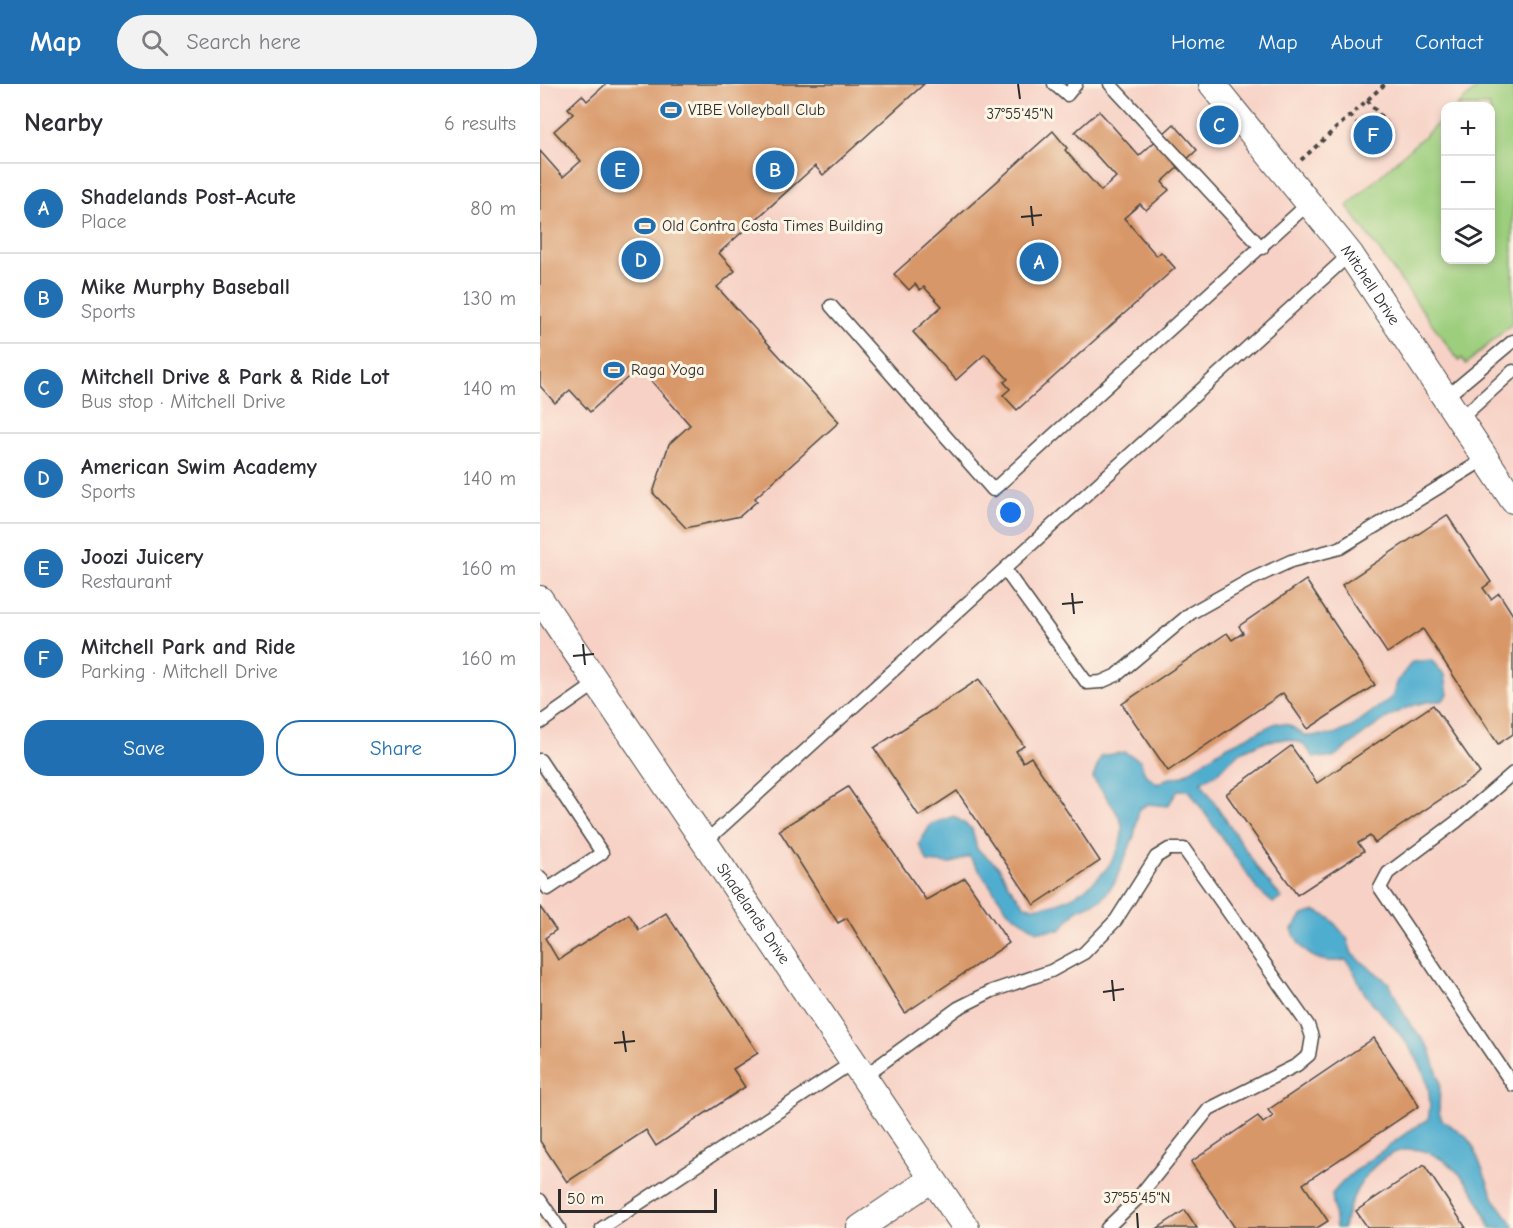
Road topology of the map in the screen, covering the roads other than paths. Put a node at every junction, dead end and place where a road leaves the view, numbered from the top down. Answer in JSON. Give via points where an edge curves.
{"nodes":[{"id":1,"x":1054,"y":84,"type":"edge"},
{"id":2,"x":1076,"y":84,"type":"edge"},
{"id":3,"x":1110,"y":84,"type":"edge"},
{"id":4,"x":1212,"y":84,"type":"edge"},
{"id":5,"x":1309,"y":203,"type":"junction"},
{"id":6,"x":1262,"y":248,"type":"junction"},
{"id":7,"x":1350,"y":254,"type":"junction"},
{"id":8,"x":831,"y":306,"type":"dead end"},
{"id":9,"x":1513,"y":341,"type":"edge"},
{"id":10,"x":1513,"y":371,"type":"edge"},
{"id":11,"x":1445,"y":398,"type":"junction"},
{"id":12,"x":1460,"y":420,"type":"junction"},
{"id":13,"x":1485,"y":459,"type":"junction"},
{"id":14,"x":1513,"y":500,"type":"edge"},
{"id":15,"x":1005,"y":570,"type":"junction"},
{"id":16,"x":543,"y":609,"type":"edge"},
{"id":17,"x":597,"y":683,"type":"junction"},
{"id":18,"x":540,"y":723,"type":"edge"},
{"id":19,"x":540,"y":760,"type":"edge"},
{"id":20,"x":1513,"y":773,"type":"edge"},
{"id":21,"x":705,"y":842,"type":"junction"},
{"id":22,"x":540,"y":877,"type":"edge"},
{"id":23,"x":858,"y":1069,"type":"junction"},
{"id":24,"x":1513,"y":1085,"type":"edge"},
{"id":25,"x":933,"y":1179,"type":"junction"},
{"id":26,"x":540,"y":1200,"type":"edge"},
{"id":27,"x":559,"y":1228,"type":"edge"},
{"id":28,"x":602,"y":1228,"type":"edge"},
{"id":29,"x":860,"y":1228,"type":"edge"},
{"id":30,"x":966,"y":1228,"type":"edge"},
{"id":31,"x":1107,"y":1228,"type":"edge"}],
"edges":[{"from":1,"to":2,"type":"lane","via":[[1067,95]]},
{"from":3,"to":6,"type":"lane"},
{"from":4,"to":5,"type":"street","name":"Mitchell Drive"},
{"from":5,"to":6,"type":"lane"},
{"from":5,"to":7,"type":"street","name":"Mitchell Drive"},
{"from":6,"to":8,"type":"lane","via":[[993,490]]},
{"from":7,"to":11,"type":"street","name":"Mitchell Drive"},
{"from":7,"to":15,"type":"lane"},
{"from":9,"to":11,"type":"lane"},
{"from":10,"to":12,"type":"lane"},
{"from":11,"to":12,"type":"street","name":"Mitchell Drive"},
{"from":12,"to":13,"type":"street","name":"Mitchell Drive"},
{"from":13,"to":14,"type":"street","name":"Mitchell Drive"},
{"from":13,"to":15,"type":"lane","via":[[1340,548],[1291,561],[1191,614],[1117,675],[1101,682],[1087,683]]},
{"from":15,"to":21,"type":"lane"},
{"from":16,"to":17,"type":"street","name":"Shadelands Drive"},
{"from":17,"to":18,"type":"lane"},
{"from":17,"to":21,"type":"street","name":"Shadelands Drive"},
{"from":19,"to":22,"type":"lane","via":[[602,853],[548,889]]},
{"from":20,"to":24,"type":"lane","via":[[1388,873],[1380,888]]},
{"from":21,"to":23,"type":"street","name":"Shadelands Drive"},
{"from":23,"to":25,"type":"street","name":"Shadelands Drive"},
{"from":23,"to":28,"type":"lane"},
{"from":23,"to":31,"type":"lane","via":[[958,1008],[992,991],[1051,971],[1084,953],[1116,920],[1156,857],[1169,849],[1184,849],[1308,1025],[1312,1037],[1309,1055],[1297,1065],[1209,1109],[1137,1199]]},
{"from":25,"to":29,"type":"street"},
{"from":25,"to":30,"type":"street","name":"Shadelands Drive"},
{"from":26,"to":27,"type":"lane"}]}
